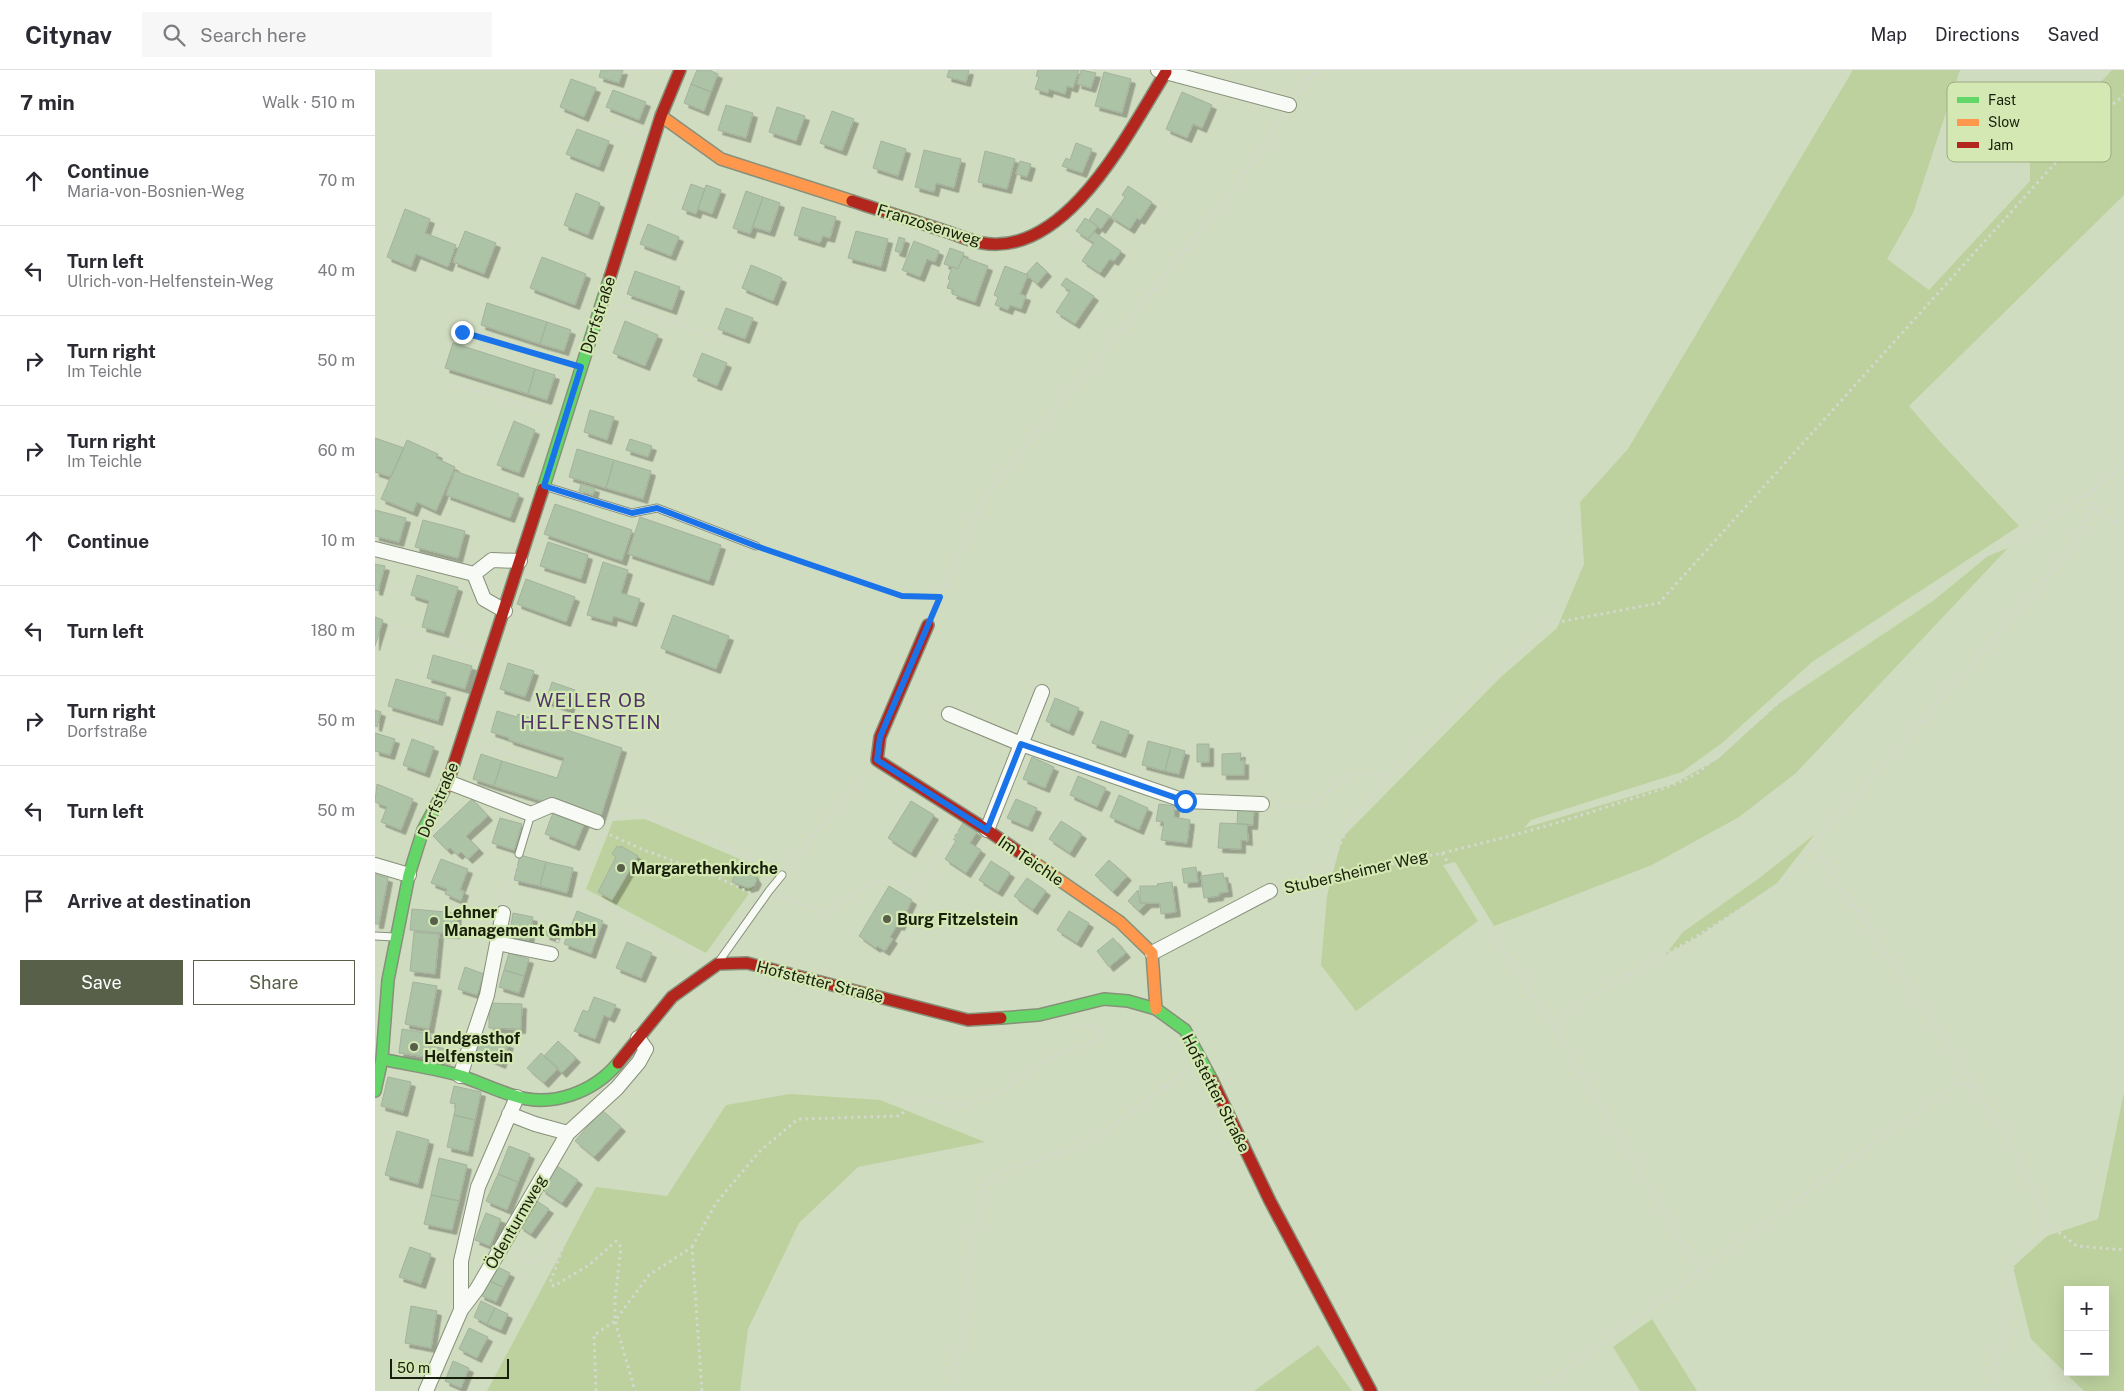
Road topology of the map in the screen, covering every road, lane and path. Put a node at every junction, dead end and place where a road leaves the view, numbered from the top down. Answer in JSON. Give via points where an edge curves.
{"nodes":[{"id":1,"x":680,"y":70,"type":"edge"},
{"id":2,"x":1316,"y":70,"type":"edge"},
{"id":3,"x":1162,"y":71,"type":"edge"},
{"id":4,"x":2124,"y":95,"type":"edge"},
{"id":5,"x":1289,"y":105,"type":"junction"},
{"id":6,"x":2111,"y":105,"type":"edge"},
{"id":7,"x":661,"y":116,"type":"junction"},
{"id":8,"x":595,"y":119,"type":"dead end"},
{"id":9,"x":654,"y":139,"type":"junction"},
{"id":10,"x":2055,"y":162,"type":"edge"},
{"id":11,"x":603,"y":299,"type":"junction"},
{"id":12,"x":462,"y":332,"type":"dead end"},
{"id":13,"x":713,"y":336,"type":"dead end"},
{"id":14,"x":581,"y":367,"type":"junction"},
{"id":15,"x":458,"y":385,"type":"dead end"},
{"id":16,"x":566,"y":417,"type":"junction"},
{"id":17,"x":2124,"y":463,"type":"edge"},
{"id":18,"x":544,"y":486,"type":"junction"},
{"id":19,"x":2096,"y":488,"type":"junction"},
{"id":20,"x":2090,"y":506,"type":"junction"},
{"id":21,"x":2124,"y":527,"type":"edge"},
{"id":22,"x":756,"y":546,"type":"joint"},
{"id":23,"x":375,"y":549,"type":"edge"},
{"id":24,"x":520,"y":561,"type":"junction"},
{"id":25,"x":474,"y":574,"type":"junction"},
{"id":26,"x":940,"y":597,"type":"junction"},
{"id":27,"x":505,"y":610,"type":"junction"},
{"id":28,"x":927,"y":625,"type":"joint"},
{"id":29,"x":392,"y":626,"type":"dead end"},
{"id":30,"x":490,"y":655,"type":"junction"},
{"id":31,"x":1042,"y":692,"type":"dead end"},
{"id":32,"x":949,"y":714,"type":"dead end"},
{"id":33,"x":391,"y":719,"type":"dead end"},
{"id":34,"x":462,"y":740,"type":"junction"},
{"id":35,"x":1021,"y":744,"type":"junction"},
{"id":36,"x":877,"y":760,"type":"junction"},
{"id":37,"x":553,"y":766,"type":"dead end"},
{"id":38,"x":1391,"y":774,"type":"junction"},
{"id":39,"x":448,"y":782,"type":"junction"},
{"id":40,"x":1262,"y":804,"type":"joint"},
{"id":41,"x":531,"y":814,"type":"junction"},
{"id":42,"x":966,"y":817,"type":"junction"},
{"id":43,"x":602,"y":827,"type":"junction"},
{"id":44,"x":987,"y":830,"type":"junction"},
{"id":45,"x":1813,"y":845,"type":"junction"},
{"id":46,"x":1442,"y":853,"type":"junction"},
{"id":47,"x":519,"y":854,"type":"joint"},
{"id":48,"x":375,"y":865,"type":"edge"},
{"id":49,"x":409,"y":875,"type":"junction"},
{"id":50,"x":782,"y":875,"type":"junction"},
{"id":51,"x":1323,"y":880,"type":"junction"},
{"id":52,"x":769,"y":891,"type":"junction"},
{"id":53,"x":1270,"y":891,"type":"joint"},
{"id":54,"x":578,"y":892,"type":"junction"},
{"id":55,"x":763,"y":898,"type":"junction"},
{"id":56,"x":503,"y":912,"type":"joint"},
{"id":57,"x":375,"y":936,"type":"edge"},
{"id":58,"x":397,"y":937,"type":"junction"},
{"id":59,"x":497,"y":943,"type":"junction"},
{"id":60,"x":1152,"y":953,"type":"junction"},
{"id":61,"x":551,"y":954,"type":"joint"},
{"id":62,"x":714,"y":962,"type":"junction"},
{"id":63,"x":382,"y":979,"type":"edge"},
{"id":64,"x":1156,"y":1009,"type":"junction"},
{"id":65,"x":1074,"y":1026,"type":"dead end"},
{"id":66,"x":1557,"y":1033,"type":"junction"},
{"id":67,"x":638,"y":1038,"type":"junction"},
{"id":68,"x":382,"y":1059,"type":"junction"},
{"id":69,"x":1202,"y":1060,"type":"junction"},
{"id":70,"x":460,"y":1076,"type":"junction"},
{"id":71,"x":1975,"y":1086,"type":"junction"},
{"id":72,"x":375,"y":1091,"type":"edge"},
{"id":73,"x":517,"y":1098,"type":"junction"},
{"id":74,"x":509,"y":1114,"type":"junction"},
{"id":75,"x":568,"y":1133,"type":"junction"},
{"id":76,"x":2049,"y":1226,"type":"junction"},
{"id":77,"x":504,"y":1244,"type":"junction"},
{"id":78,"x":692,"y":1247,"type":"junction"},
{"id":79,"x":2124,"y":1250,"type":"edge"},
{"id":80,"x":1699,"y":1271,"type":"junction"},
{"id":81,"x":461,"y":1310,"type":"junction"},
{"id":82,"x":615,"y":1321,"type":"junction"},
{"id":83,"x":426,"y":1391,"type":"edge"},
{"id":84,"x":596,"y":1391,"type":"edge"},
{"id":85,"x":635,"y":1391,"type":"edge"},
{"id":86,"x":702,"y":1391,"type":"edge"},
{"id":87,"x":954,"y":1391,"type":"edge"},
{"id":88,"x":1371,"y":1391,"type":"edge"},
{"id":89,"x":1538,"y":1391,"type":"edge"},
{"id":90,"x":1993,"y":1391,"type":"edge"}],
"edges":[{"from":1,"to":7,"type":"street","name":"Dorfstraße"},
{"from":2,"to":5,"type":"path"},
{"from":3,"to":5,"type":"street","name":"Franzosenweg"},
{"from":3,"to":7,"type":"street","name":"Franzosenweg","via":[[1095,184],[1049,226],[1016,242],[983,243],[721,159]]},
{"from":4,"to":6,"type":"path"},
{"from":5,"to":26,"type":"path","via":[[1233,191],[984,498]]},
{"from":7,"to":9,"type":"street","name":"Dorfstraße"},
{"from":8,"to":9,"type":"path"},
{"from":9,"to":11,"type":"street","name":"Dorfstraße"},
{"from":10,"to":38,"type":"path","via":[[1659,603],[1549,624]]},
{"from":11,"to":13,"type":"path"},
{"from":11,"to":14,"type":"street","name":"Dorfstraße"},
{"from":12,"to":14,"type":"path"},
{"from":14,"to":16,"type":"street","name":"Dorfstraße"},
{"from":15,"to":16,"type":"path"},
{"from":16,"to":18,"type":"street","name":"Dorfstraße"},
{"from":17,"to":19,"type":"path","name":"Stubersheimer Weg"},
{"from":18,"to":22,"type":"lane","via":[[632,513],[657,508]]},
{"from":18,"to":24,"type":"street","name":"Dorfstraße"},
{"from":19,"to":20,"type":"path"},
{"from":19,"to":46,"type":"path","name":"Stubersheimer Weg","via":[[1833,655],[1699,772],[1681,782],[1571,820]]},
{"from":20,"to":21,"type":"path"},
{"from":20,"to":45,"type":"path","via":[[2083,526],[2055,569]]},
{"from":22,"to":26,"type":"path","via":[[902,596]]},
{"from":23,"to":25,"type":"street"},
{"from":24,"to":25,"type":"street","via":[[492,560]]},
{"from":24,"to":27,"type":"street","name":"Dorfstraße"},
{"from":25,"to":27,"type":"street","via":[[484,599]]},
{"from":26,"to":28,"type":"path"},
{"from":27,"to":30,"type":"street","name":"Dorfstraße"},
{"from":28,"to":36,"type":"street","via":[[880,737]]},
{"from":29,"to":30,"type":"path"},
{"from":30,"to":34,"type":"street","name":"Dorfstraße"},
{"from":31,"to":35,"type":"street"},
{"from":32,"to":35,"type":"street"},
{"from":33,"to":34,"type":"path"},
{"from":34,"to":37,"type":"path"},
{"from":34,"to":39,"type":"street","name":"Dorfstraße"},
{"from":35,"to":40,"type":"street","via":[[1185,801]]},
{"from":35,"to":44,"type":"street"},
{"from":36,"to":42,"type":"street","name":"Im Teichle"},
{"from":36,"to":50,"type":"path"},
{"from":38,"to":40,"type":"path","via":[[1351,774],[1310,806]]},
{"from":38,"to":51,"type":"path","via":[[1355,816]]},
{"from":39,"to":41,"type":"street"},
{"from":39,"to":49,"type":"street","name":"Dorfstraße","via":[[423,830]]},
{"from":41,"to":43,"type":"street","via":[[552,806]]},
{"from":41,"to":47,"type":"lane"},
{"from":42,"to":44,"type":"street","name":"Im Teichle"},
{"from":42,"to":52,"type":"path","via":[[920,888],[877,881],[829,912],[808,908]]},
{"from":43,"to":50,"type":"path","via":[[615,815],[641,816],[751,858]]},
{"from":43,"to":54,"type":"path"},
{"from":43,"to":55,"type":"path","via":[[644,850]]},
{"from":44,"to":60,"type":"street","name":"Im Teichle","via":[[1120,922]]},
{"from":45,"to":66,"type":"path","via":[[1779,885],[1689,941],[1563,1011]]},
{"from":45,"to":71,"type":"path"},
{"from":46,"to":51,"type":"path","name":"Stubersheimer Weg"},
{"from":46,"to":66,"type":"path"},
{"from":47,"to":56,"type":"path"},
{"from":48,"to":49,"type":"street"},
{"from":49,"to":58,"type":"street","name":"Dorfstraße"},
{"from":50,"to":52,"type":"lane"},
{"from":51,"to":53,"type":"path","name":"Stubersheimer Weg"},
{"from":52,"to":55,"type":"lane"},
{"from":53,"to":60,"type":"street","name":"Stubersheimer Weg"},
{"from":54,"to":61,"type":"path"},
{"from":54,"to":62,"type":"path"},
{"from":55,"to":62,"type":"lane"},
{"from":56,"to":59,"type":"street"},
{"from":57,"to":58,"type":"lane"},
{"from":58,"to":63,"type":"street","name":"Dorfstraße"},
{"from":59,"to":61,"type":"street"},
{"from":59,"to":70,"type":"street","via":[[487,995]]},
{"from":60,"to":64,"type":"street"},
{"from":62,"to":64,"type":"street","name":"Hofstetter Straße","via":[[747,963],[968,1020],[1039,1015],[1104,999]]},
{"from":62,"to":67,"type":"street","via":[[672,997]]},
{"from":63,"to":68,"type":"street","name":"Dorfstraße"},
{"from":64,"to":69,"type":"street","name":"Hofstetter Straße","via":[[1185,1030]]},
{"from":65,"to":78,"type":"path","via":[[1099,1027],[1102,1034],[1095,1041],[1053,1056],[996,1093],[963,1105],[915,1099],[900,1116],[798,1119],[759,1152],[716,1203]]},
{"from":66,"to":80,"type":"path"},
{"from":67,"to":73,"type":"street","via":[[608,1075],[582,1091],[549,1101]]},
{"from":67,"to":75,"type":"street","name":"Ödenturmweg","via":[[645,1049],[639,1062],[617,1088]]},
{"from":68,"to":70,"type":"street"},
{"from":68,"to":72,"type":"street","name":"Dorfstraße"},
{"from":69,"to":87,"type":"path","via":[[1101,1136],[1076,1148],[1003,1171],[987,1181],[979,1203]]},
{"from":69,"to":88,"type":"street","name":"Hofstetter Straße","via":[[1270,1201]]},
{"from":70,"to":73,"type":"street"},
{"from":71,"to":76,"type":"path","via":[[2019,1160]]},
{"from":71,"to":80,"type":"path","via":[[1955,1083]]},
{"from":73,"to":74,"type":"street","name":"Ödenturmweg"},
{"from":74,"to":75,"type":"street"},
{"from":74,"to":81,"type":"street","name":"Ödenturmweg","via":[[478,1186],[461,1261]]},
{"from":75,"to":77,"type":"street","name":"Ödenturmweg"},
{"from":76,"to":79,"type":"path","via":[[2077,1246]]},
{"from":76,"to":90,"type":"path","via":[[2014,1262]]},
{"from":77,"to":81,"type":"street","name":"Ödenturmweg"},
{"from":77,"to":82,"type":"path","via":[[515,1247],[531,1263],[547,1253],[559,1232],[566,1239],[550,1283],[554,1286],[589,1265],[616,1241],[621,1248]]},
{"from":78,"to":82,"type":"path","via":[[649,1275]]},
{"from":78,"to":86,"type":"path"},
{"from":80,"to":89,"type":"path"},
{"from":81,"to":83,"type":"street","name":"Ödenturmweg"},
{"from":82,"to":84,"type":"path","via":[[594,1335]]},
{"from":82,"to":85,"type":"path"}]}
